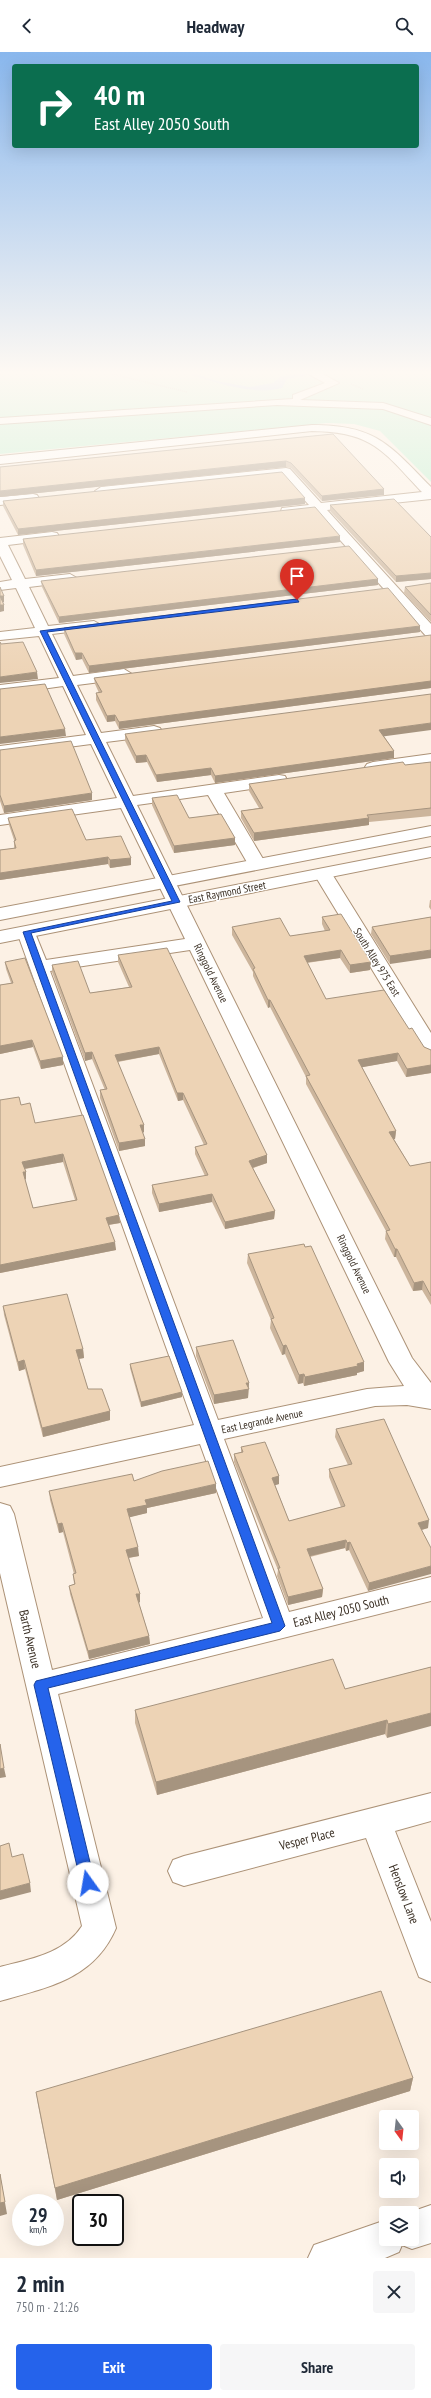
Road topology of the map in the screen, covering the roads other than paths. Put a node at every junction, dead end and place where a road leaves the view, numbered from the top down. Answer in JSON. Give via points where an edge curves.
{"nodes":[{"id":1,"x":257,"y":475,"type":"edge"},
{"id":2,"x":289,"y":475,"type":"edge"},
{"id":3,"x":411,"y":475,"type":"edge"},
{"id":4,"x":88,"y":492,"type":"edge"},
{"id":5,"x":431,"y":495,"type":"edge"},
{"id":6,"x":48,"y":496,"type":"edge"},
{"id":7,"x":0,"y":501,"type":"edge"},
{"id":8,"x":319,"y":508,"type":"junction"},
{"id":9,"x":272,"y":512,"type":"edge"},
{"id":10,"x":62,"y":535,"type":"edge"},
{"id":11,"x":0,"y":542,"type":"edge"},
{"id":12,"x":354,"y":546,"type":"junction"},
{"id":13,"x":338,"y":548,"type":"edge"},
{"id":14,"x":83,"y":577,"type":"edge"},
{"id":15,"x":20,"y":584,"type":"junction"},
{"id":16,"x":0,"y":586,"type":"edge"},
{"id":17,"x":408,"y":587,"type":"edge"},
{"id":18,"x":392,"y":589,"type":"junction"},
{"id":19,"x":377,"y":591,"type":"edge"},
{"id":20,"x":107,"y":623,"type":"edge"},
{"id":21,"x":43,"y":631,"type":"junction"},
{"id":22,"x":431,"y":634,"type":"edge"},
{"id":23,"x":0,"y":636,"type":"edge"},
{"id":24,"x":416,"y":638,"type":"edge"},
{"id":25,"x":139,"y":673,"type":"edge"},
{"id":26,"x":68,"y":681,"type":"junction"},
{"id":27,"x":0,"y":690,"type":"edge"},
{"id":28,"x":166,"y":729,"type":"edge"},
{"id":29,"x":96,"y":739,"type":"junction"},
{"id":30,"x":0,"y":752,"type":"edge"},
{"id":31,"x":431,"y":758,"type":"edge"},
{"id":32,"x":355,"y":769,"type":"edge"},
{"id":33,"x":295,"y":778,"type":"edge"},
{"id":34,"x":213,"y":789,"type":"junction"},
{"id":35,"x":127,"y":802,"type":"junction"},
{"id":36,"x":0,"y":820,"type":"edge"},
{"id":37,"x":431,"y":830,"type":"edge"},
{"id":38,"x":431,"y":852,"type":"edge"},
{"id":39,"x":257,"y":864,"type":"junction"},
{"id":40,"x":323,"y":874,"type":"junction"},
{"id":41,"x":166,"y":882,"type":"junction"},
{"id":42,"x":176,"y":902,"type":"junction"},
{"id":43,"x":0,"y":914,"type":"edge"},
{"id":44,"x":26,"y":932,"type":"junction"},
{"id":45,"x":0,"y":937,"type":"edge"},
{"id":46,"x":197,"y":943,"type":"junction"},
{"id":47,"x":39,"y":967,"type":"junction"},
{"id":48,"x":431,"y":1050,"type":"edge"},
{"id":49,"x":431,"y":1399,"type":"edge"},
{"id":50,"x":209,"y":1432,"type":"junction"},
{"id":51,"x":0,"y":1477,"type":"edge"},
{"id":52,"x":0,"y":1514,"type":"edge"},
{"id":53,"x":431,"y":1589,"type":"edge"},
{"id":54,"x":280,"y":1626,"type":"junction"},
{"id":55,"x":41,"y":1685,"type":"junction"},
{"id":56,"x":431,"y":1807,"type":"edge"},
{"id":57,"x":376,"y":1822,"type":"junction"},
{"id":58,"x":184,"y":1871,"type":"dead end"},
{"id":59,"x":431,"y":1965,"type":"edge"},
{"id":60,"x":0,"y":1984,"type":"edge"},
{"id":61,"x":431,"y":2224,"type":"edge"},
{"id":62,"x":419,"y":2228,"type":"edge"},
{"id":63,"x":379,"y":2241,"type":"edge"},
{"id":64,"x":327,"y":2258,"type":"edge"}],
"edges":[{"from":1,"to":4,"type":"street"},
{"from":2,"to":8,"type":"street"},
{"from":3,"to":5,"type":"street"},
{"from":5,"to":8,"type":"street"},
{"from":6,"to":7,"type":"street"},
{"from":8,"to":9,"type":"street"},
{"from":8,"to":12,"type":"street"},
{"from":10,"to":11,"type":"street"},
{"from":11,"to":15,"type":"street","name":"Ringgold Avenue"},
{"from":12,"to":13,"type":"street"},
{"from":12,"to":18,"type":"street"},
{"from":14,"to":15,"type":"street"},
{"from":15,"to":16,"type":"street"},
{"from":15,"to":21,"type":"street","name":"Ringgold Avenue"},
{"from":17,"to":18,"type":"street"},
{"from":18,"to":19,"type":"street"},
{"from":18,"to":22,"type":"street"},
{"from":20,"to":21,"type":"street"},
{"from":21,"to":23,"type":"street"},
{"from":21,"to":26,"type":"street","name":"Ringgold Avenue"},
{"from":22,"to":24,"type":"street"},
{"from":25,"to":26,"type":"street"},
{"from":26,"to":27,"type":"street"},
{"from":26,"to":29,"type":"street","name":"Ringgold Avenue"},
{"from":28,"to":29,"type":"street"},
{"from":29,"to":30,"type":"street"},
{"from":29,"to":35,"type":"street","name":"Ringgold Avenue"},
{"from":31,"to":32,"type":"street"},
{"from":33,"to":34,"type":"street"},
{"from":34,"to":35,"type":"street"},
{"from":34,"to":39,"type":"street"},
{"from":35,"to":36,"type":"street"},
{"from":35,"to":41,"type":"street","name":"Ringgold Avenue"},
{"from":37,"to":39,"type":"street","name":"East Raymond Street"},
{"from":38,"to":40,"type":"street","name":"East Raymond Street"},
{"from":39,"to":41,"type":"street","name":"East Raymond Street"},
{"from":40,"to":42,"type":"street","name":"East Raymond Street"},
{"from":40,"to":48,"type":"street","name":"South Alley 975 East"},
{"from":41,"to":42,"type":"street","name":"Ringgold Avenue"},
{"from":41,"to":43,"type":"street","name":"East Raymond Street"},
{"from":42,"to":44,"type":"street","name":"East Raymond Street"},
{"from":42,"to":46,"type":"street","name":"Ringgold Avenue"},
{"from":44,"to":45,"type":"street","name":"East Raymond Street"},
{"from":44,"to":47,"type":"street"},
{"from":46,"to":47,"type":"street"},
{"from":46,"to":49,"type":"street","name":"Ringgold Avenue","via":[[401,1362],[413,1380]]},
{"from":47,"to":50,"type":"street"},
{"from":49,"to":50,"type":"street","name":"East Legrande Avenue","via":[[394,1394]]},
{"from":50,"to":51,"type":"street","name":"East Legrande Avenue"},
{"from":50,"to":54,"type":"street"},
{"from":52,"to":55,"type":"street","name":"Barth Avenue"},
{"from":53,"to":54,"type":"street","name":"East Alley 2050 South"},
{"from":54,"to":55,"type":"street","name":"East Alley 2050 South"},
{"from":55,"to":60,"type":"street","name":"Barth Avenue","via":[[99,1928],[91,1944],[77,1957],[56,1968]]},
{"from":56,"to":57,"type":"street","name":"Vesper Place"},
{"from":57,"to":58,"type":"street","name":"Vesper Place"},
{"from":57,"to":59,"type":"street","name":"Henslow Lane"},
{"from":61,"to":62,"type":"street"},
{"from":63,"to":64,"type":"street"}]}
